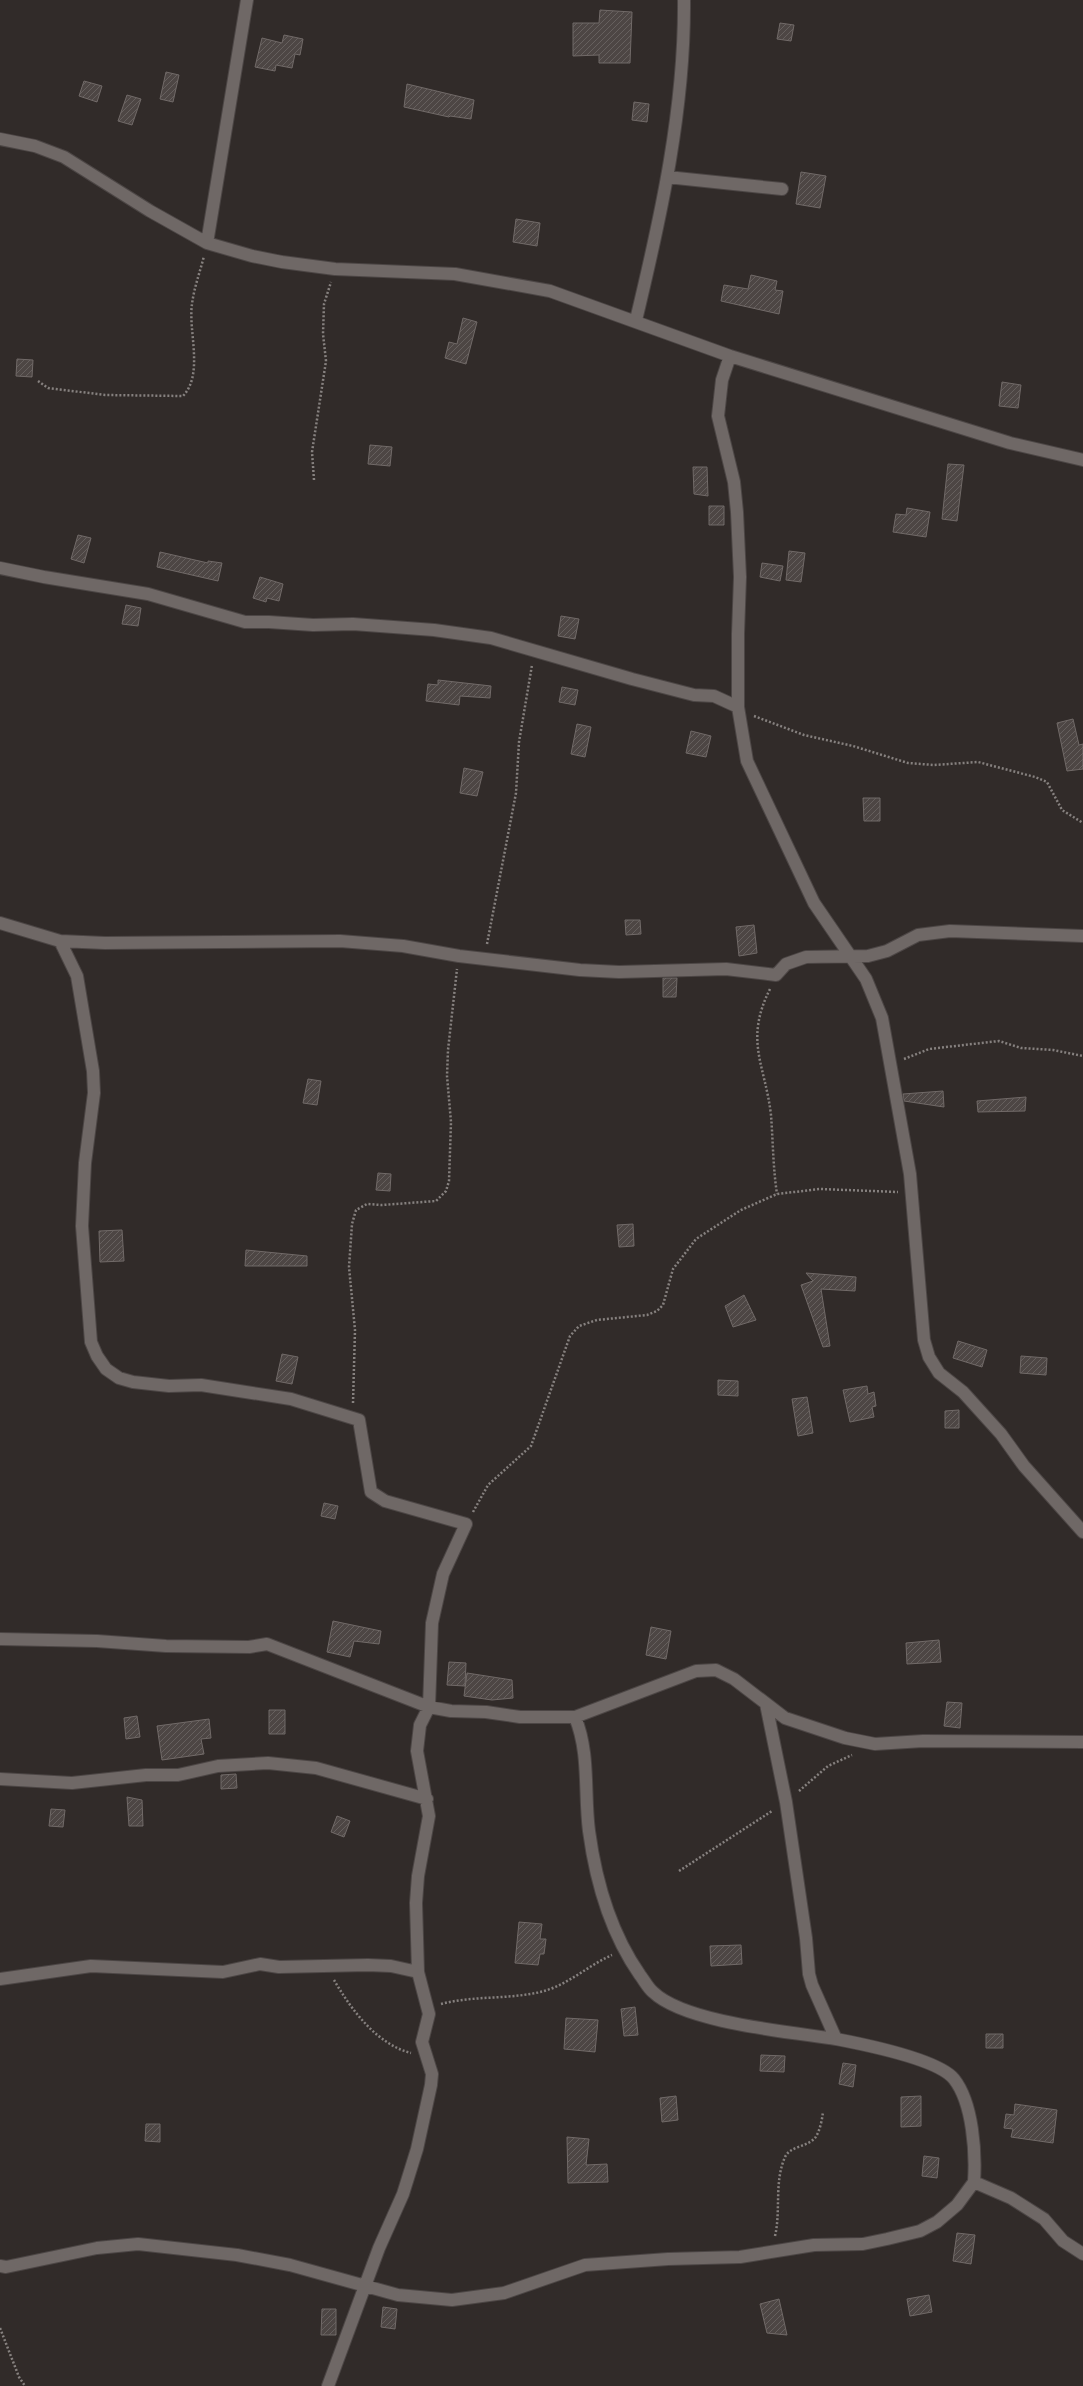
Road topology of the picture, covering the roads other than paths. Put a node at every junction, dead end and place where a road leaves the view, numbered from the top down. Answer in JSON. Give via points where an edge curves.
{"nodes":[{"id":1,"x":247,"y":0,"type":"edge"},
{"id":2,"x":684,"y":0,"type":"edge"},
{"id":3,"x":0,"y":139,"type":"edge"},
{"id":4,"x":667,"y":177,"type":"junction"},
{"id":5,"x":782,"y":189,"type":"dead end"},
{"id":6,"x":207,"y":243,"type":"junction"},
{"id":7,"x":636,"y":320,"type":"junction"},
{"id":8,"x":730,"y":356,"type":"junction"},
{"id":9,"x":1083,"y":460,"type":"edge"},
{"id":10,"x":0,"y":568,"type":"edge"},
{"id":11,"x":738,"y":706,"type":"junction"},
{"id":12,"x":0,"y":923,"type":"edge"},
{"id":13,"x":1083,"y":936,"type":"edge"},
{"id":14,"x":60,"y":941,"type":"junction"},
{"id":15,"x":848,"y":956,"type":"junction"},
{"id":16,"x":1083,"y":1532,"type":"edge"},
{"id":17,"x":0,"y":1639,"type":"edge"},
{"id":18,"x":766,"y":1704,"type":"junction"},
{"id":19,"x":429,"y":1707,"type":"junction"},
{"id":20,"x":575,"y":1717,"type":"junction"},
{"id":21,"x":1083,"y":1742,"type":"edge"},
{"id":22,"x":0,"y":1779,"type":"edge"},
{"id":23,"x":427,"y":1799,"type":"junction"},
{"id":24,"x":418,"y":1972,"type":"junction"},
{"id":25,"x":0,"y":1979,"type":"edge"},
{"id":26,"x":836,"y":2039,"type":"junction"},
{"id":27,"x":974,"y":2182,"type":"junction"},
{"id":28,"x":1083,"y":2254,"type":"edge"},
{"id":29,"x":0,"y":2266,"type":"edge"},
{"id":30,"x":366,"y":2284,"type":"junction"},
{"id":31,"x":328,"y":2386,"type":"edge"}],
"edges":[{"from":1,"to":6,"type":"street"},
{"from":2,"to":4,"type":"street","via":[[678,103]]},
{"from":3,"to":6,"type":"street","via":[[35,146],[64,157]]},
{"from":4,"to":5,"type":"street"},
{"from":4,"to":7,"type":"street"},
{"from":6,"to":7,"type":"street","via":[[252,256],[335,268],[455,274],[516,284],[550,291]]},
{"from":7,"to":8,"type":"street"},
{"from":8,"to":9,"type":"street","via":[[1010,443]]},
{"from":8,"to":11,"type":"street","via":[[722,380],[718,416],[734,482],[737,512],[740,578]]},
{"from":10,"to":11,"type":"street","via":[[148,594],[245,622],[313,626],[353,624],[434,630],[491,638],[694,695],[714,696]]},
{"from":11,"to":15,"type":"street","via":[[747,761],[814,903]]},
{"from":12,"to":14,"type":"street"},
{"from":13,"to":15,"type":"street","via":[[950,931],[918,935],[887,951],[868,956]]},
{"from":14,"to":15,"type":"street","via":[[340,941],[620,972],[726,969],[776,975],[786,964],[806,957]]},
{"from":14,"to":19,"type":"street","via":[[77,976],[94,1072],[82,1226],[90,1342],[106,1369],[118,1378],[169,1386],[202,1385],[291,1399],[359,1420],[371,1492],[385,1501],[466,1524],[443,1574],[432,1623]]},
{"from":15,"to":16,"type":"street","via":[[866,979],[882,1018],[911,1192],[924,1340],[929,1357],[939,1373],[963,1392],[1001,1434],[1024,1466]]},
{"from":17,"to":19,"type":"street","via":[[97,1641],[166,1646],[250,1647],[267,1644]]},
{"from":18,"to":20,"type":"street","via":[[734,1678],[716,1670],[696,1671]]},
{"from":18,"to":21,"type":"street","via":[[785,1718],[845,1738],[875,1744],[923,1741]]},
{"from":18,"to":26,"type":"street","via":[[786,1802],[809,1974]]},
{"from":19,"to":20,"type":"street","via":[[520,1717]]},
{"from":19,"to":23,"type":"street","via":[[420,1725],[417,1751]]},
{"from":20,"to":26,"type":"street","via":[[581,1732],[587,1773],[587,1817],[593,1863],[609,1918],[624,1950],[653,1992],[695,2014]]},
{"from":22,"to":23,"type":"street","via":[[72,1783],[146,1775],[171,1776],[218,1766],[268,1763],[316,1768]]},
{"from":23,"to":24,"type":"street","via":[[429,1816],[418,1876],[416,1903]]},
{"from":24,"to":25,"type":"street","via":[[391,1966],[279,1967],[260,1964],[224,1972],[90,1966]]},
{"from":24,"to":30,"type":"street","via":[[430,2014],[422,2042],[432,2074],[432,2085],[403,2194],[388,2224]]},
{"from":26,"to":27,"type":"street","via":[[904,2055],[938,2068],[954,2078],[966,2098],[974,2151]]},
{"from":27,"to":28,"type":"street","via":[[1011,2198],[1044,2219],[1063,2241]]},
{"from":27,"to":30,"type":"street","via":[[957,2205],[937,2222],[920,2231],[863,2244],[814,2245],[740,2257],[585,2265],[504,2293],[452,2300],[398,2295]]},
{"from":29,"to":30,"type":"street","via":[[6,2267],[97,2248],[138,2244],[245,2257]]},
{"from":30,"to":31,"type":"street"}]}
